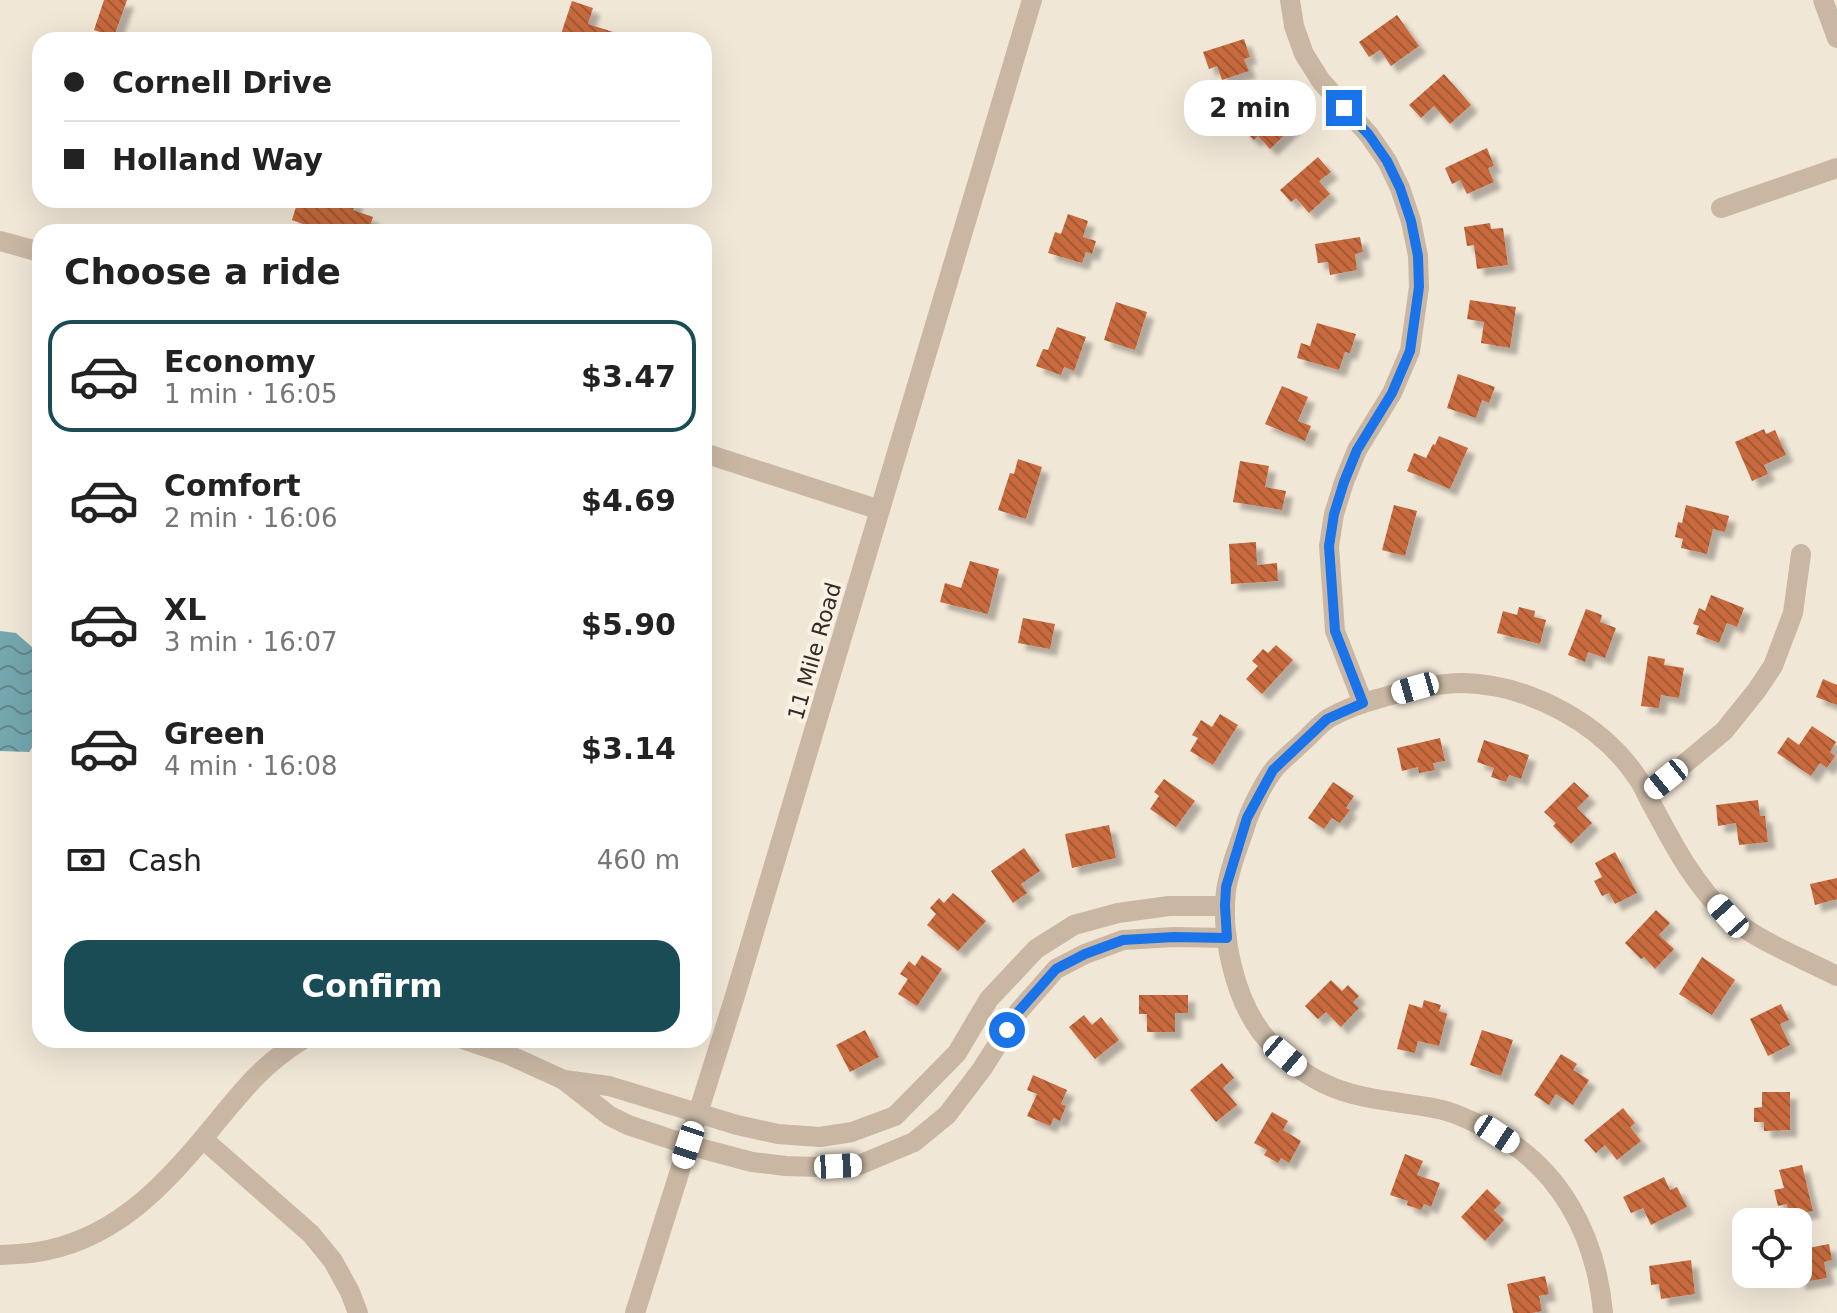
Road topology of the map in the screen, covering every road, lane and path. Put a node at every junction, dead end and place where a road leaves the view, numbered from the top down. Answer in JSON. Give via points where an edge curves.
{"nodes":[{"id":1,"x":1032,"y":0,"type":"edge"},
{"id":2,"x":1290,"y":0,"type":"edge"},
{"id":3,"x":1823,"y":0,"type":"edge"},
{"id":4,"x":1837,"y":38,"type":"edge"},
{"id":5,"x":1837,"y":168,"type":"edge"},
{"id":6,"x":1721,"y":208,"type":"dead end"},
{"id":7,"x":0,"y":241,"type":"edge"},
{"id":8,"x":32,"y":250,"type":"edge"},
{"id":9,"x":712,"y":456,"type":"edge"},
{"id":10,"x":880,"y":510,"type":"junction"},
{"id":11,"x":1801,"y":554,"type":"dead end"},
{"id":12,"x":1363,"y":703,"type":"junction"},
{"id":13,"x":1647,"y":795,"type":"junction"},
{"id":14,"x":1225,"y":906,"type":"junction"},
{"id":15,"x":1118,"y":913,"type":"junction"},
{"id":16,"x":1227,"y":938,"type":"junction"},
{"id":17,"x":1123,"y":940,"type":"junction"},
{"id":18,"x":1036,"y":949,"type":"junction"},
{"id":19,"x":1056,"y":969,"type":"junction"},
{"id":20,"x":1837,"y":976,"type":"edge"},
{"id":21,"x":289,"y":1048,"type":"edge"},
{"id":22,"x":489,"y":1048,"type":"edge"},
{"id":23,"x":957,"y":1053,"type":"junction"},
{"id":24,"x":982,"y":1069,"type":"junction"},
{"id":25,"x":564,"y":1080,"type":"junction"},
{"id":26,"x":699,"y":1113,"type":"junction"},
{"id":27,"x":820,"y":1137,"type":"junction"},
{"id":28,"x":203,"y":1139,"type":"junction"},
{"id":29,"x":688,"y":1145,"type":"junction"},
{"id":30,"x":817,"y":1167,"type":"junction"},
{"id":31,"x":0,"y":1255,"type":"edge"},
{"id":32,"x":358,"y":1313,"type":"edge"},
{"id":33,"x":635,"y":1313,"type":"edge"},
{"id":34,"x":1603,"y":1313,"type":"edge"}],
"edges":[{"from":1,"to":10,"type":"street","name":"11 Mile Road"},
{"from":2,"to":12,"type":"street","via":[[1304,54],[1387,161],[1411,221],[1418,256],[1410,351],[1357,450],[1334,514],[1329,546],[1335,631]]},
{"from":3,"to":4,"type":"street"},
{"from":5,"to":6,"type":"street"},
{"from":7,"to":8,"type":"street"},
{"from":9,"to":10,"type":"street"},
{"from":10,"to":26,"type":"street","name":"11 Mile Road"},
{"from":11,"to":13,"type":"street","via":[[1793,613],[1773,666],[1724,731]]},
{"from":12,"to":13,"type":"street","via":[[1415,688],[1464,683],[1510,689],[1550,704],[1588,727],[1632,770]]},
{"from":12,"to":14,"type":"street","via":[[1327,719],[1273,770],[1247,818]]},
{"from":13,"to":20,"type":"street","via":[[1696,880],[1728,916]]},
{"from":14,"to":15,"type":"street"},
{"from":14,"to":16,"type":"street"},
{"from":15,"to":17,"type":"street"},
{"from":15,"to":18,"type":"street","via":[[1074,925]]},
{"from":16,"to":17,"type":"street"},
{"from":16,"to":34,"type":"street","via":[[1239,991],[1261,1033],[1302,1071],[1367,1098],[1442,1109],[1470,1120],[1519,1148],[1537,1165],[1558,1188],[1589,1243]]},
{"from":17,"to":19,"type":"street"},
{"from":18,"to":19,"type":"street"},
{"from":18,"to":23,"type":"street","via":[[989,999]]},
{"from":19,"to":24,"type":"street","via":[[1019,1011]]},
{"from":21,"to":28,"type":"street","via":[[256,1074]]},
{"from":22,"to":25,"type":"street"},
{"from":23,"to":24,"type":"street"},
{"from":23,"to":27,"type":"street","via":[[895,1116]]},
{"from":24,"to":30,"type":"street","via":[[947,1115],[914,1142],[859,1165]]},
{"from":25,"to":26,"type":"street","via":[[609,1086]]},
{"from":25,"to":29,"type":"street","via":[[610,1116]]},
{"from":26,"to":27,"type":"street","via":[[778,1134]]},
{"from":26,"to":29,"type":"street","name":"11 Mile Road"},
{"from":27,"to":30,"type":"street"},
{"from":28,"to":31,"type":"street","via":[[156,1190],[108,1228],[46,1251]]},
{"from":28,"to":32,"type":"street","via":[[311,1234],[333,1261]]},
{"from":29,"to":30,"type":"street","via":[[752,1162]]},
{"from":29,"to":33,"type":"street","name":"11 Mile Road"}]}
